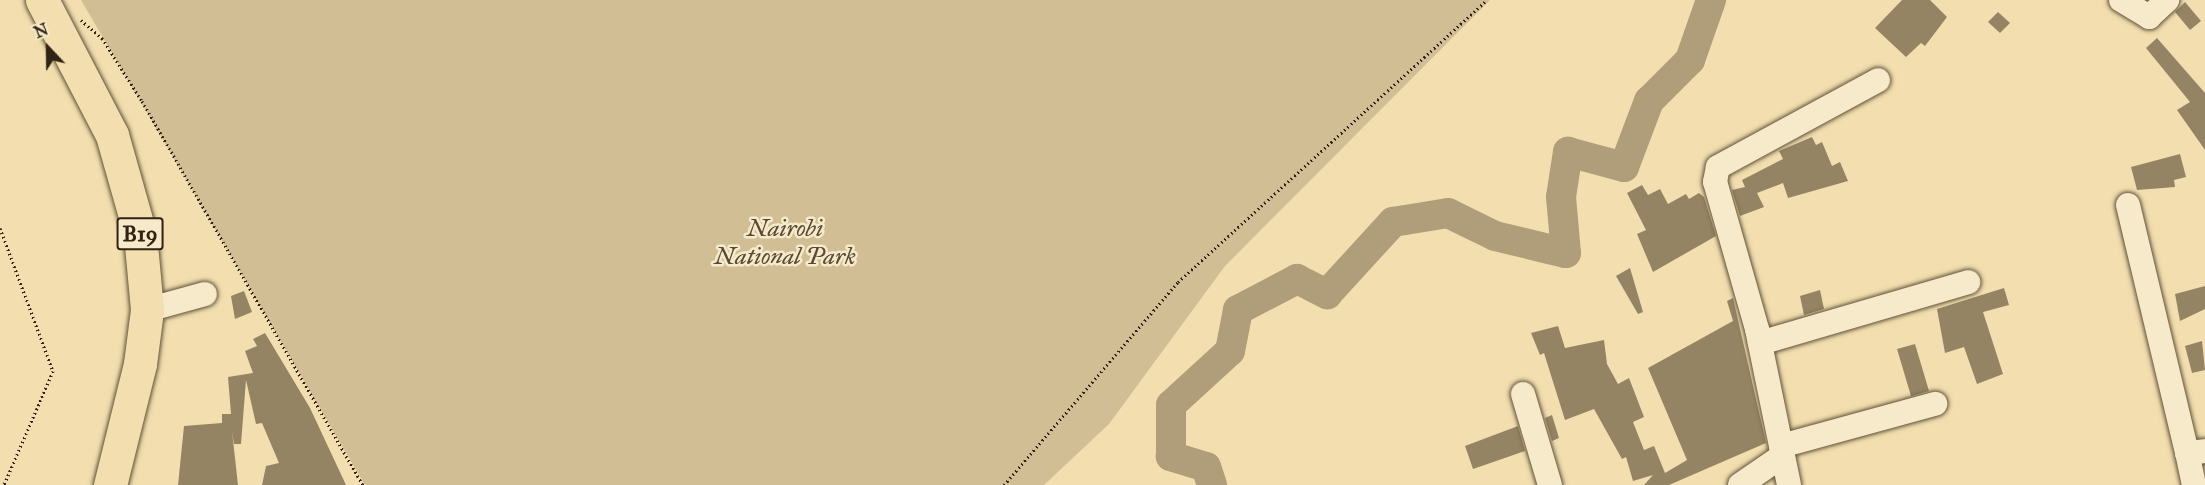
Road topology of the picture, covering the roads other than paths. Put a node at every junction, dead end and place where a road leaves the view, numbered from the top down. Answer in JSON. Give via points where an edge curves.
{"nodes":[{"id":1,"x":42,"y":0,"type":"edge"},
{"id":2,"x":2121,"y":0,"type":"edge"},
{"id":3,"x":2167,"y":0,"type":"edge"},
{"id":4,"x":1878,"y":80,"type":"dead end"},
{"id":5,"x":2128,"y":205,"type":"dead end"},
{"id":6,"x":1968,"y":282,"type":"dead end"},
{"id":7,"x":205,"y":294,"type":"dead end"},
{"id":8,"x":147,"y":310,"type":"junction"},
{"id":9,"x":1760,"y":344,"type":"junction"},
{"id":10,"x":1523,"y":394,"type":"dead end"},
{"id":11,"x":1935,"y":404,"type":"dead end"},
{"id":12,"x":1781,"y":451,"type":"junction"},
{"id":13,"x":2196,"y":452,"type":"edge"},
{"id":14,"x":110,"y":485,"type":"edge"},
{"id":15,"x":1550,"y":485,"type":"edge"},
{"id":16,"x":1740,"y":485,"type":"edge"},
{"id":17,"x":1789,"y":485,"type":"edge"},
{"id":18,"x":2194,"y":485,"type":"edge"}],
"edges":[{"from":1,"to":8,"type":"highway","number":"B19","via":[[98,103],[125,167],[140,234]]},
{"from":2,"to":3,"type":"street","via":[[2149,17]]},
{"from":4,"to":9,"type":"street","via":[[1718,167],[1715,182]]},
{"from":5,"to":13,"type":"street"},
{"from":6,"to":9,"type":"street"},
{"from":7,"to":8,"type":"street"},
{"from":8,"to":14,"type":"highway","number":"B19","via":[[140,364]]},
{"from":9,"to":12,"type":"street"},
{"from":10,"to":15,"type":"street"},
{"from":11,"to":12,"type":"street"},
{"from":12,"to":16,"type":"street"},
{"from":12,"to":17,"type":"street"},
{"from":13,"to":18,"type":"street"}]}
